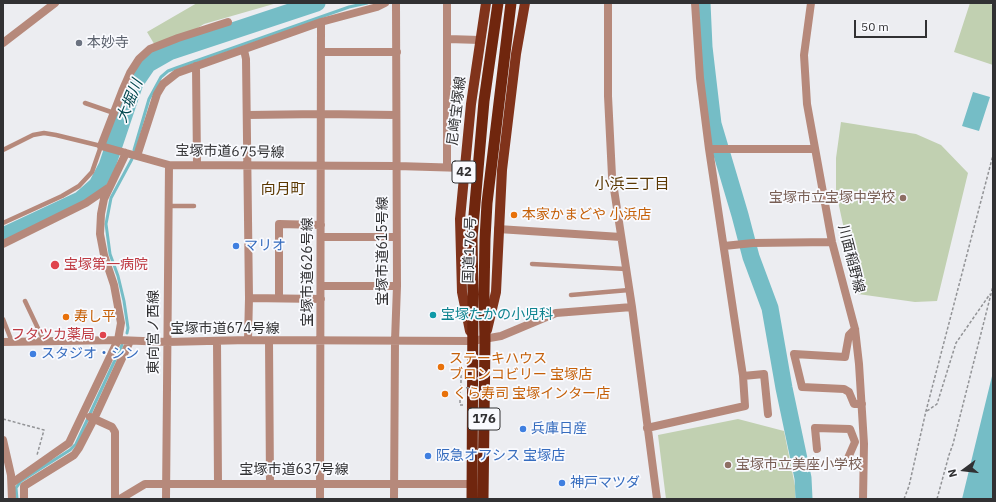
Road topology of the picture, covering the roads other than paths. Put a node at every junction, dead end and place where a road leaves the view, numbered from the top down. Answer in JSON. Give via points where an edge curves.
{"nodes":[{"id":1,"x":385,"y":3,"type":"edge"},
{"id":2,"x":396,"y":3,"type":"edge"},
{"id":3,"x":447,"y":3,"type":"edge"},
{"id":4,"x":486,"y":3,"type":"edge"},
{"id":5,"x":498,"y":3,"type":"edge"},
{"id":6,"x":511,"y":3,"type":"edge"},
{"id":7,"x":525,"y":3,"type":"edge"},
{"id":8,"x":608,"y":3,"type":"edge"},
{"id":9,"x":695,"y":3,"type":"edge"},
{"id":10,"x":811,"y":3,"type":"edge"},
{"id":11,"x":51,"y":4,"type":"edge"},
{"id":12,"x":228,"y":22,"type":"dead end"},
{"id":13,"x":321,"y":22,"type":"junction"},
{"id":14,"x":448,"y":39,"type":"junction"},
{"id":15,"x":480,"y":40,"type":"junction"},
{"id":16,"x":3,"y":43,"type":"edge"},
{"id":17,"x":244,"y":50,"type":"junction"},
{"id":18,"x":321,"y":52,"type":"junction"},
{"id":19,"x":397,"y":52,"type":"junction"},
{"id":20,"x":196,"y":66,"type":"junction"},
{"id":21,"x":85,"y":103,"type":"dead end"},
{"id":22,"x":114,"y":113,"type":"junction"},
{"id":23,"x":321,"y":114,"type":"junction"},
{"id":24,"x":247,"y":115,"type":"junction"},
{"id":25,"x":396,"y":115,"type":"junction"},
{"id":26,"x":104,"y":147,"type":"junction"},
{"id":27,"x":709,"y":149,"type":"junction"},
{"id":28,"x":815,"y":149,"type":"junction"},
{"id":29,"x":3,"y":150,"type":"edge"},
{"id":30,"x":123,"y":152,"type":"junction"},
{"id":31,"x":137,"y":156,"type":"junction"},
{"id":32,"x":169,"y":165,"type":"junction"},
{"id":33,"x":197,"y":165,"type":"junction"},
{"id":34,"x":247,"y":166,"type":"junction"},
{"id":35,"x":322,"y":166,"type":"junction"},
{"id":36,"x":396,"y":166,"type":"junction"},
{"id":37,"x":447,"y":167,"type":"junction"},
{"id":38,"x":464,"y":168,"type":"junction"},
{"id":39,"x":109,"y":188,"type":"junction"},
{"id":40,"x":168,"y":206,"type":"junction"},
{"id":41,"x":194,"y":206,"type":"dead end"},
{"id":42,"x":3,"y":224,"type":"edge"},
{"id":43,"x":321,"y":225,"type":"junction"},
{"id":44,"x":498,"y":229,"type":"junction"},
{"id":45,"x":621,"y":237,"type":"junction"},
{"id":46,"x":321,"y":238,"type":"junction"},
{"id":47,"x":396,"y":238,"type":"junction"},
{"id":48,"x":832,"y":242,"type":"junction"},
{"id":49,"x":3,"y":244,"type":"edge"},
{"id":50,"x":724,"y":246,"type":"junction"},
{"id":51,"x":532,"y":264,"type":"dead end"},
{"id":52,"x":626,"y":269,"type":"junction"},
{"id":53,"x":321,"y":286,"type":"junction"},
{"id":54,"x":397,"y":286,"type":"junction"},
{"id":55,"x":629,"y":290,"type":"junction"},
{"id":56,"x":571,"y":295,"type":"dead end"},
{"id":57,"x":249,"y":298,"type":"junction"},
{"id":58,"x":279,"y":298,"type":"junction"},
{"id":59,"x":321,"y":299,"type":"junction"},
{"id":60,"x":25,"y":301,"type":"dead end"},
{"id":61,"x":632,"y":307,"type":"junction"},
{"id":62,"x":3,"y":319,"type":"edge"},
{"id":63,"x":855,"y":329,"type":"junction"},
{"id":64,"x":118,"y":340,"type":"junction"},
{"id":65,"x":248,"y":340,"type":"junction"},
{"id":66,"x":485,"y":340,"type":"junction"},
{"id":67,"x":44,"y":341,"type":"junction"},
{"id":68,"x":130,"y":341,"type":"junction"},
{"id":69,"x":217,"y":341,"type":"junction"},
{"id":70,"x":269,"y":341,"type":"junction"},
{"id":71,"x":395,"y":341,"type":"junction"},
{"id":72,"x":472,"y":341,"type":"junction"},
{"id":73,"x":3,"y":342,"type":"edge"},
{"id":74,"x":12,"y":342,"type":"junction"},
{"id":75,"x":168,"y":342,"type":"junction"},
{"id":76,"x":320,"y":342,"type":"junction"},
{"id":77,"x":743,"y":376,"type":"junction"},
{"id":78,"x":862,"y":404,"type":"junction"},
{"id":79,"x":768,"y":414,"type":"dead end"},
{"id":80,"x":88,"y":417,"type":"junction"},
{"id":81,"x":647,"y":428,"type":"junction"},
{"id":82,"x":3,"y":440,"type":"edge"},
{"id":83,"x":859,"y":443,"type":"junction"},
{"id":84,"x":817,"y":449,"type":"dead end"},
{"id":85,"x":848,"y":458,"type":"dead end"},
{"id":86,"x":218,"y":483,"type":"junction"},
{"id":87,"x":270,"y":483,"type":"junction"},
{"id":88,"x":18,"y":484,"type":"junction"},
{"id":89,"x":166,"y":484,"type":"junction"},
{"id":90,"x":321,"y":484,"type":"junction"},
{"id":91,"x":394,"y":484,"type":"junction"},
{"id":92,"x":472,"y":484,"type":"junction"},
{"id":93,"x":3,"y":485,"type":"edge"},
{"id":94,"x":12,"y":499,"type":"edge"},
{"id":95,"x":24,"y":499,"type":"edge"},
{"id":96,"x":115,"y":499,"type":"edge"},
{"id":97,"x":120,"y":499,"type":"edge"},
{"id":98,"x":166,"y":499,"type":"edge"},
{"id":99,"x":320,"y":499,"type":"edge"},
{"id":100,"x":394,"y":499,"type":"edge"},
{"id":101,"x":472,"y":499,"type":"edge"},
{"id":102,"x":483,"y":499,"type":"edge"},
{"id":103,"x":657,"y":499,"type":"edge"},
{"id":104,"x":863,"y":499,"type":"edge"}],
"edges":[{"from":1,"to":13,"type":"street"},
{"from":2,"to":19,"type":"street","name":"宝塚市道615号線"},
{"from":3,"to":14,"type":"street"},
{"from":4,"to":15,"type":"main road","name":"尼崎宝塚線","number":"42"},
{"from":5,"to":72,"type":"highway","name":"国道176号","number":"176","via":[[484,100],[472,238]]},
{"from":6,"to":66,"type":"highway","name":"国道176号","number":"176","via":[[486,217]]},
{"from":7,"to":44,"type":"main road","via":[[502,170]]},
{"from":8,"to":45,"type":"street","via":[[608,96],[612,176]]},
{"from":9,"to":27,"type":"street","via":[[700,78]]},
{"from":10,"to":28,"type":"street","name":"川面稲野線","via":[[804,55],[807,104]]},
{"from":11,"to":16,"type":"street"},
{"from":12,"to":22,"type":"street","via":[[150,49],[139,59],[130,73]]},
{"from":13,"to":17,"type":"street"},
{"from":13,"to":18,"type":"street","name":"宝塚市道626号線"},
{"from":14,"to":15,"type":"street"},
{"from":14,"to":37,"type":"street"},
{"from":15,"to":38,"type":"main road","name":"尼崎宝塚線","number":"42"},
{"from":17,"to":20,"type":"street"},
{"from":17,"to":24,"type":"street"},
{"from":18,"to":19,"type":"street"},
{"from":18,"to":23,"type":"street","name":"宝塚市道626号線"},
{"from":19,"to":25,"type":"street","name":"宝塚市道615号線"},
{"from":20,"to":31,"type":"street","via":[[177,73],[163,84],[156,94]]},
{"from":20,"to":33,"type":"street"},
{"from":21,"to":22,"type":"lane"},
{"from":22,"to":26,"type":"street"},
{"from":23,"to":24,"type":"street"},
{"from":23,"to":25,"type":"street"},
{"from":23,"to":35,"type":"street","name":"宝塚市道626号線"},
{"from":24,"to":34,"type":"street"},
{"from":25,"to":36,"type":"street","name":"宝塚市道615号線"},
{"from":26,"to":29,"type":"lane","name":"宝塚市道675号線","via":[[44,133],[33,135]]},
{"from":26,"to":30,"type":"street","name":"宝塚市道675号線"},
{"from":26,"to":42,"type":"lane","via":[[92,172],[79,186]]},
{"from":27,"to":28,"type":"street"},
{"from":27,"to":50,"type":"street"},
{"from":28,"to":48,"type":"street","name":"川面稲野線"},
{"from":30,"to":31,"type":"street","name":"宝塚市道675号線"},
{"from":30,"to":39,"type":"street"},
{"from":31,"to":32,"type":"street","name":"宝塚市道675号線"},
{"from":32,"to":33,"type":"street","name":"宝塚市道675号線"},
{"from":32,"to":40,"type":"street","name":"東向宮ノ西線"},
{"from":33,"to":34,"type":"street","name":"宝塚市道675号線"},
{"from":34,"to":35,"type":"street","name":"宝塚市道675号線"},
{"from":34,"to":57,"type":"street"},
{"from":35,"to":36,"type":"street","name":"宝塚市道675号線"},
{"from":35,"to":43,"type":"street","name":"宝塚市道626号線"},
{"from":36,"to":37,"type":"street","name":"宝塚市道675号線"},
{"from":36,"to":47,"type":"street","name":"宝塚市道615号線"},
{"from":37,"to":38,"type":"street","name":"宝塚市道675号線"},
{"from":38,"to":72,"type":"main road","name":"尼崎宝塚線","number":"42","via":[[460,219],[462,292]]},
{"from":39,"to":49,"type":"street","via":[[86,203]]},
{"from":39,"to":64,"type":"street","via":[[101,214],[100,234],[118,303],[121,323]]},
{"from":40,"to":41,"type":"lane"},
{"from":40,"to":75,"type":"street","name":"東向宮ノ西線"},
{"from":43,"to":46,"type":"street","name":"宝塚市道626号線"},
{"from":43,"to":58,"type":"street","via":[[279,224]]},
{"from":44,"to":45,"type":"street"},
{"from":44,"to":66,"type":"main road","via":[[496,292]]},
{"from":45,"to":52,"type":"street"},
{"from":46,"to":47,"type":"street"},
{"from":46,"to":53,"type":"street","name":"宝塚市道626号線"},
{"from":47,"to":54,"type":"street","name":"宝塚市道615号線"},
{"from":48,"to":50,"type":"street"},
{"from":48,"to":63,"type":"street","name":"川面稲野線"},
{"from":50,"to":77,"type":"street"},
{"from":51,"to":52,"type":"lane"},
{"from":52,"to":55,"type":"street"},
{"from":53,"to":54,"type":"street"},
{"from":53,"to":59,"type":"street","name":"宝塚市道626号線"},
{"from":54,"to":71,"type":"street","name":"宝塚市道615号線"},
{"from":55,"to":56,"type":"lane"},
{"from":55,"to":61,"type":"street"},
{"from":57,"to":58,"type":"street"},
{"from":57,"to":65,"type":"street"},
{"from":58,"to":59,"type":"street"},
{"from":59,"to":76,"type":"street","name":"宝塚市道626号線"},
{"from":60,"to":67,"type":"lane"},
{"from":61,"to":66,"type":"street","name":"宝塚市道674号線","via":[[556,313]]},
{"from":61,"to":81,"type":"street"},
{"from":62,"to":74,"type":"lane"},
{"from":63,"to":78,"type":"street","name":"川面稲野線"},
{"from":63,"to":78,"type":"street","via":[[849,335],[845,357],[794,354],[802,387],[844,389],[849,392],[854,404]]},
{"from":64,"to":67,"type":"street","name":"宝塚市道674号線"},
{"from":64,"to":68,"type":"street","name":"宝塚市道674号線"},
{"from":64,"to":80,"type":"street"},
{"from":65,"to":69,"type":"street","name":"宝塚市道674号線"},
{"from":65,"to":70,"type":"street","name":"宝塚市道674号線"},
{"from":66,"to":72,"type":"street","name":"宝塚市道674号線"},
{"from":66,"to":102,"type":"highway","name":"国道176号","number":"176"},
{"from":67,"to":74,"type":"street","name":"宝塚市道674号線"},
{"from":68,"to":75,"type":"street","name":"宝塚市道674号線"},
{"from":68,"to":80,"type":"street"},
{"from":69,"to":75,"type":"street","name":"宝塚市道674号線"},
{"from":69,"to":86,"type":"street"},
{"from":70,"to":76,"type":"street","name":"宝塚市道674号線"},
{"from":70,"to":87,"type":"street"},
{"from":71,"to":72,"type":"street","name":"宝塚市道674号線"},
{"from":71,"to":76,"type":"street","name":"宝塚市道674号線"},
{"from":71,"to":91,"type":"street","name":"宝塚市道615号線"},
{"from":72,"to":92,"type":"highway","name":"国道176号","number":"176"},
{"from":73,"to":74,"type":"street","name":"宝塚市道674号線"},
{"from":75,"to":89,"type":"street","name":"東向宮ノ西線"},
{"from":76,"to":90,"type":"street","name":"宝塚市道626号線"},
{"from":77,"to":79,"type":"street","via":[[764,374]]},
{"from":77,"to":81,"type":"street","via":[[745,406]]},
{"from":78,"to":83,"type":"street","name":"川面稲野線"},
{"from":80,"to":88,"type":"street","via":[[69,443],[33,468]]},
{"from":80,"to":88,"type":"street","via":[[74,455]]},
{"from":80,"to":96,"type":"street","via":[[112,427],[115,432]]},
{"from":81,"to":103,"type":"street"},
{"from":82,"to":88,"type":"street"},
{"from":83,"to":84,"type":"street","via":[[850,429],[815,428]]},
{"from":83,"to":85,"type":"street"},
{"from":83,"to":104,"type":"street","name":"川面稲野線"},
{"from":86,"to":87,"type":"street","name":"宝塚市道637号線"},
{"from":86,"to":89,"type":"street","name":"宝塚市道637号線"},
{"from":87,"to":90,"type":"street","name":"宝塚市道637号線"},
{"from":88,"to":93,"type":"street"},
{"from":88,"to":94,"type":"street"},
{"from":88,"to":95,"type":"street"},
{"from":89,"to":97,"type":"street","name":"宝塚市道637号線","via":[[144,484]]},
{"from":89,"to":98,"type":"street","name":"東向宮ノ西線"},
{"from":90,"to":91,"type":"street","name":"宝塚市道637号線"},
{"from":90,"to":99,"type":"street","name":"宝塚市道626号線"},
{"from":91,"to":92,"type":"street","name":"宝塚市道637号線"},
{"from":91,"to":100,"type":"street","name":"宝塚市道615号線"},
{"from":92,"to":101,"type":"highway","name":"国道176号","number":"176"}]}
